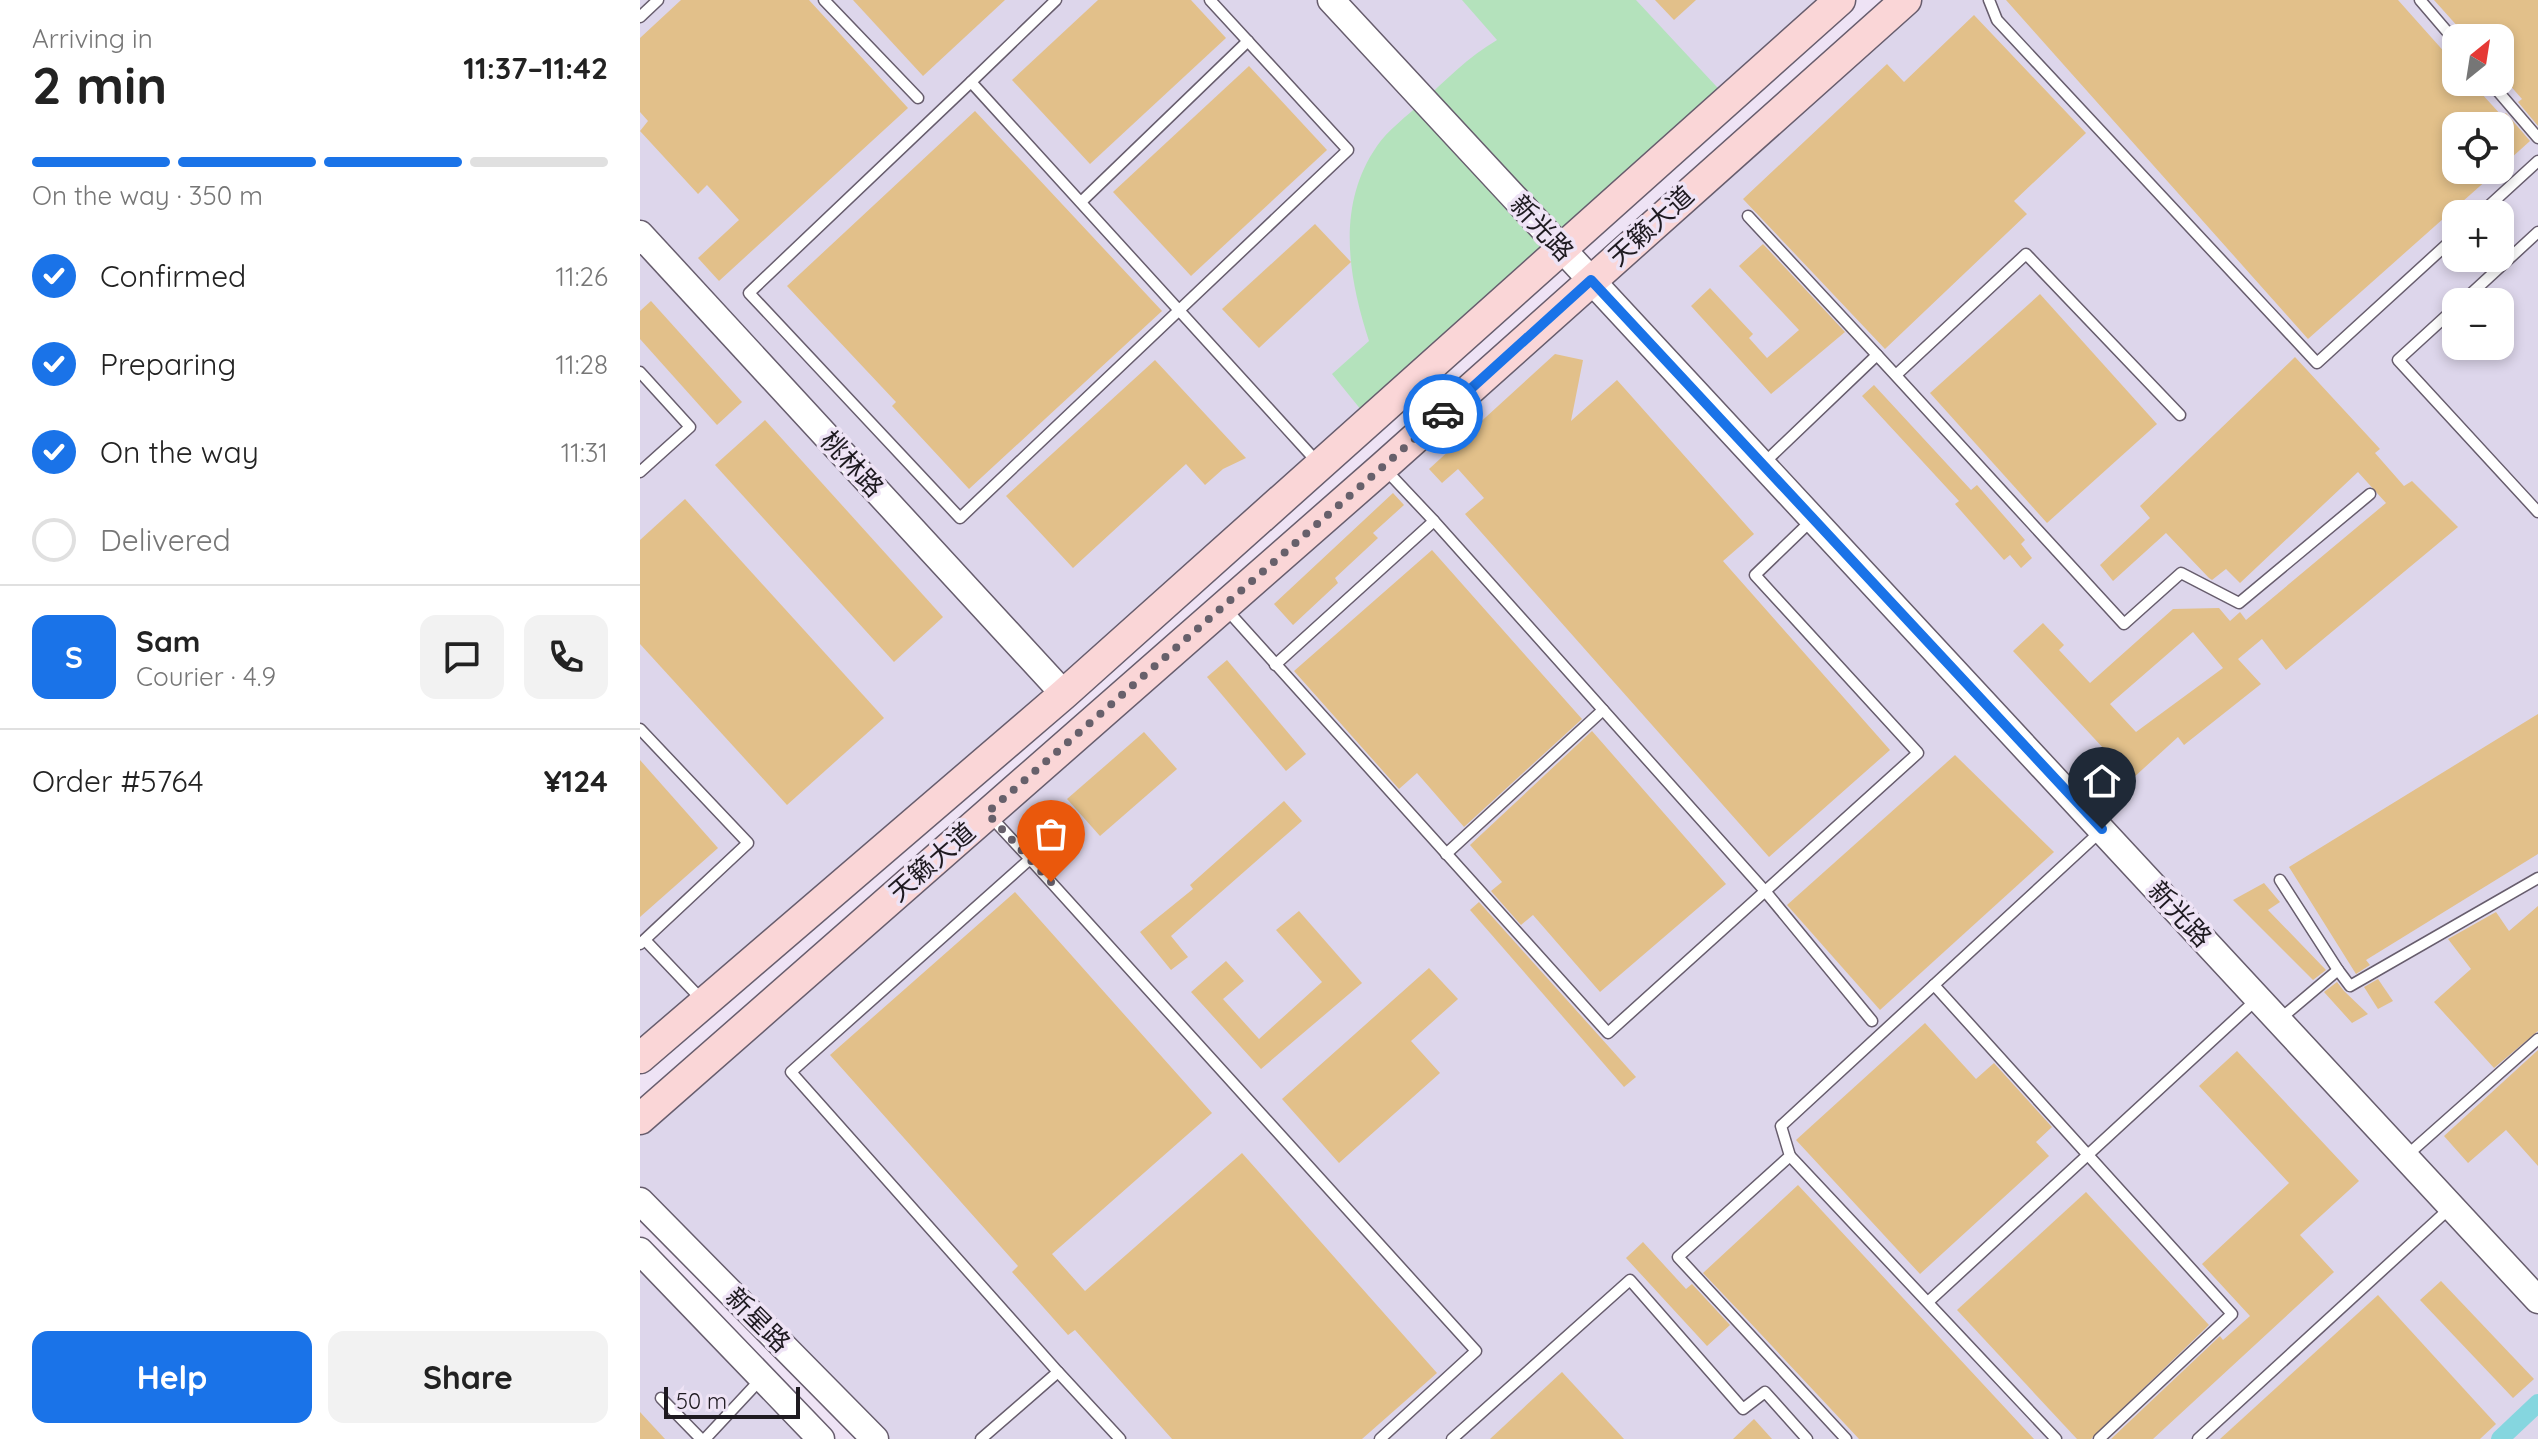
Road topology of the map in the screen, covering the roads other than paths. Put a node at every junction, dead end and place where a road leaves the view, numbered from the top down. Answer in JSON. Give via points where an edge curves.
{"nodes":[{"id":1,"x":658,"y":0,"type":"edge"},
{"id":2,"x":824,"y":0,"type":"edge"},
{"id":3,"x":1056,"y":0,"type":"edge"},
{"id":4,"x":1210,"y":0,"type":"edge"},
{"id":5,"x":1331,"y":0,"type":"edge"},
{"id":6,"x":1840,"y":0,"type":"edge"},
{"id":7,"x":1906,"y":0,"type":"edge"},
{"id":8,"x":1989,"y":0,"type":"edge"},
{"id":9,"x":2420,"y":0,"type":"edge"},
{"id":10,"x":640,"y":17,"type":"edge"},
{"id":11,"x":2442,"y":26,"type":"edge"},
{"id":12,"x":1248,"y":41,"type":"junction"},
{"id":13,"x":971,"y":82,"type":"junction"},
{"id":14,"x":2502,"y":96,"type":"edge"},
{"id":15,"x":918,"y":98,"type":"dead end"},
{"id":16,"x":2538,"y":138,"type":"edge"},
{"id":17,"x":2538,"y":161,"type":"edge"},
{"id":18,"x":2495,"y":200,"type":"edge"},
{"id":19,"x":1081,"y":202,"type":"junction"},
{"id":20,"x":1748,"y":216,"type":"dead end"},
{"id":21,"x":2538,"y":232,"type":"edge"},
{"id":22,"x":640,"y":234,"type":"edge"},
{"id":23,"x":2442,"y":249,"type":"edge"},
{"id":24,"x":1562,"y":250,"type":"junction"},
{"id":25,"x":1591,"y":280,"type":"junction"},
{"id":26,"x":2477,"y":288,"type":"edge"},
{"id":27,"x":1179,"y":310,"type":"junction"},
{"id":28,"x":2442,"y":320,"type":"edge"},
{"id":29,"x":1877,"y":355,"type":"junction"},
{"id":30,"x":640,"y":372,"type":"edge"},
{"id":31,"x":1896,"y":375,"type":"junction"},
{"id":32,"x":2180,"y":415,"type":"dead end"},
{"id":33,"x":1762,"y":464,"type":"junction"},
{"id":34,"x":1320,"y":465,"type":"junction"},
{"id":35,"x":1383,"y":467,"type":"junction"},
{"id":36,"x":640,"y":472,"type":"edge"},
{"id":37,"x":2370,"y":494,"type":"dead end"},
{"id":38,"x":2538,"y":512,"type":"edge"},
{"id":39,"x":1813,"y":519,"type":"junction"},
{"id":40,"x":1434,"y":521,"type":"junction"},
{"id":41,"x":1222,"y":605,"type":"junction"},
{"id":42,"x":1275,"y":665,"type":"junction"},
{"id":43,"x":1064,"y":694,"type":"junction"},
{"id":44,"x":1603,"y":710,"type":"junction"},
{"id":45,"x":640,"y":729,"type":"edge"},
{"id":46,"x":987,"y":813,"type":"junction"},
{"id":47,"x":2102,"y":829,"type":"junction"},
{"id":48,"x":1446,"y":854,"type":"junction"},
{"id":49,"x":1030,"y":859,"type":"junction"},
{"id":50,"x":2538,"y":878,"type":"edge"},
{"id":51,"x":2280,"y":880,"type":"dead end"},
{"id":52,"x":1765,"y":891,"type":"junction"},
{"id":53,"x":642,"y":942,"type":"edge"},
{"id":54,"x":2338,"y":970,"type":"junction"},
{"id":55,"x":1934,"y":985,"type":"junction"},
{"id":56,"x":2258,"y":998,"type":"junction"},
{"id":57,"x":704,"y":1003,"type":"junction"},
{"id":58,"x":2279,"y":1020,"type":"junction"},
{"id":59,"x":1872,"y":1021,"type":"dead end"},
{"id":60,"x":2538,"y":1039,"type":"edge"},
{"id":61,"x":640,"y":1058,"type":"edge"},
{"id":62,"x":640,"y":1119,"type":"edge"},
{"id":63,"x":2088,"y":1155,"type":"junction"},
{"id":64,"x":1790,"y":1156,"type":"junction"},
{"id":65,"x":2405,"y":1157,"type":"junction"},
{"id":66,"x":640,"y":1201,"type":"edge"},
{"id":67,"x":2451,"y":1207,"type":"junction"},
{"id":68,"x":640,"y":1251,"type":"edge"},
{"id":69,"x":2538,"y":1300,"type":"edge"},
{"id":70,"x":1928,"y":1302,"type":"junction"},
{"id":71,"x":1058,"y":1372,"type":"junction"},
{"id":72,"x":762,"y":1378,"type":"junction"},
{"id":73,"x":661,"y":1398,"type":"dead end"},
{"id":74,"x":703,"y":1439,"type":"edge"},
{"id":75,"x":821,"y":1439,"type":"edge"},
{"id":76,"x":875,"y":1439,"type":"edge"},
{"id":77,"x":981,"y":1439,"type":"edge"},
{"id":78,"x":1120,"y":1439,"type":"edge"},
{"id":79,"x":1380,"y":1439,"type":"edge"},
{"id":80,"x":1452,"y":1439,"type":"edge"},
{"id":81,"x":1807,"y":1439,"type":"edge"},
{"id":82,"x":1846,"y":1439,"type":"edge"},
{"id":83,"x":2056,"y":1439,"type":"edge"},
{"id":84,"x":2099,"y":1439,"type":"edge"},
{"id":85,"x":2198,"y":1439,"type":"edge"}],
"edges":[{"from":1,"to":10,"type":"lane"},
{"from":2,"to":15,"type":"lane"},
{"from":3,"to":13,"type":"lane"},
{"from":4,"to":12,"type":"lane"},
{"from":5,"to":24,"type":"street","name":"新光路"},
{"from":6,"to":24,"type":"main road","name":"天籁大道"},
{"from":7,"to":25,"type":"main road","name":"天籁大道"},
{"from":8,"to":23,"type":"lane","via":[[1997,20],[2317,363]]},
{"from":9,"to":11,"type":"lane"},
{"from":12,"to":19,"type":"lane"},
{"from":12,"to":27,"type":"lane","via":[[1348,150]]},
{"from":13,"to":19,"type":"lane"},
{"from":13,"to":27,"type":"lane","via":[[749,293],[960,518]]},
{"from":14,"to":16,"type":"lane"},
{"from":17,"to":18,"type":"lane"},
{"from":19,"to":27,"type":"lane"},
{"from":20,"to":29,"type":"lane"},
{"from":21,"to":26,"type":"lane"},
{"from":22,"to":43,"type":"street","name":"桃林路"},
{"from":24,"to":25,"type":"street","name":"新光路"},
{"from":24,"to":34,"type":"main road","name":"天籁大道"},
{"from":25,"to":33,"type":"street","name":"新光路"},
{"from":25,"to":35,"type":"main road","name":"天籁大道"},
{"from":27,"to":34,"type":"lane"},
{"from":28,"to":38,"type":"lane","via":[[2398,360]]},
{"from":29,"to":31,"type":"lane"},
{"from":29,"to":33,"type":"lane"},
{"from":30,"to":36,"type":"lane","via":[[690,427]]},
{"from":31,"to":32,"type":"lane","via":[[2026,254]]},
{"from":31,"to":37,"type":"lane","via":[[2124,624],[2181,573],[2239,603]]},
{"from":33,"to":39,"type":"street","name":"新光路"},
{"from":34,"to":43,"type":"main road","name":"天籁大道"},
{"from":35,"to":40,"type":"lane"},
{"from":35,"to":41,"type":"main road","name":"天籁大道"},
{"from":39,"to":47,"type":"street","name":"新光路"},
{"from":39,"to":52,"type":"lane","via":[[1755,575],[1918,753]]},
{"from":40,"to":42,"type":"lane"},
{"from":40,"to":44,"type":"lane"},
{"from":41,"to":42,"type":"lane"},
{"from":41,"to":46,"type":"main road","name":"天籁大道"},
{"from":42,"to":48,"type":"lane"},
{"from":43,"to":57,"type":"main road","name":"天籁大道"},
{"from":44,"to":48,"type":"lane"},
{"from":44,"to":52,"type":"lane"},
{"from":45,"to":53,"type":"lane","via":[[748,843]]},
{"from":46,"to":49,"type":"lane"},
{"from":46,"to":62,"type":"main road","name":"天籁大道"},
{"from":47,"to":55,"type":"lane"},
{"from":47,"to":56,"type":"street","name":"新光路"},
{"from":48,"to":52,"type":"lane","via":[[1608,1033]]},
{"from":49,"to":71,"type":"lane","via":[[791,1072]]},
{"from":49,"to":79,"type":"lane","via":[[1476,1351]]},
{"from":50,"to":54,"type":"lane","via":[[2350,986]]},
{"from":51,"to":54,"type":"lane"},
{"from":52,"to":59,"type":"lane"},
{"from":53,"to":57,"type":"lane"},
{"from":54,"to":58,"type":"lane"},
{"from":55,"to":63,"type":"lane"},
{"from":55,"to":64,"type":"lane","via":[[1781,1126]]},
{"from":56,"to":58,"type":"street","name":"新光路"},
{"from":56,"to":63,"type":"lane"},
{"from":57,"to":61,"type":"main road","name":"天籁大道"},
{"from":58,"to":65,"type":"street","name":"新光路"},
{"from":60,"to":65,"type":"lane"},
{"from":63,"to":70,"type":"lane"},
{"from":63,"to":84,"type":"lane","via":[[2232,1314]]},
{"from":64,"to":70,"type":"lane"},
{"from":64,"to":82,"type":"lane","via":[[1678,1257]]},
{"from":65,"to":67,"type":"street","name":"新光路"},
{"from":66,"to":76,"type":"street","name":"新星路"},
{"from":67,"to":69,"type":"street","name":"新光路"},
{"from":67,"to":85,"type":"lane"},
{"from":68,"to":72,"type":"street","name":"新星路"},
{"from":70,"to":83,"type":"lane"},
{"from":71,"to":77,"type":"lane"},
{"from":71,"to":78,"type":"lane"},
{"from":72,"to":74,"type":"lane"},
{"from":72,"to":75,"type":"street","name":"新星路"},
{"from":73,"to":74,"type":"lane"},
{"from":80,"to":81,"type":"lane","via":[[1630,1280],[1743,1409],[1765,1392]]}]}
